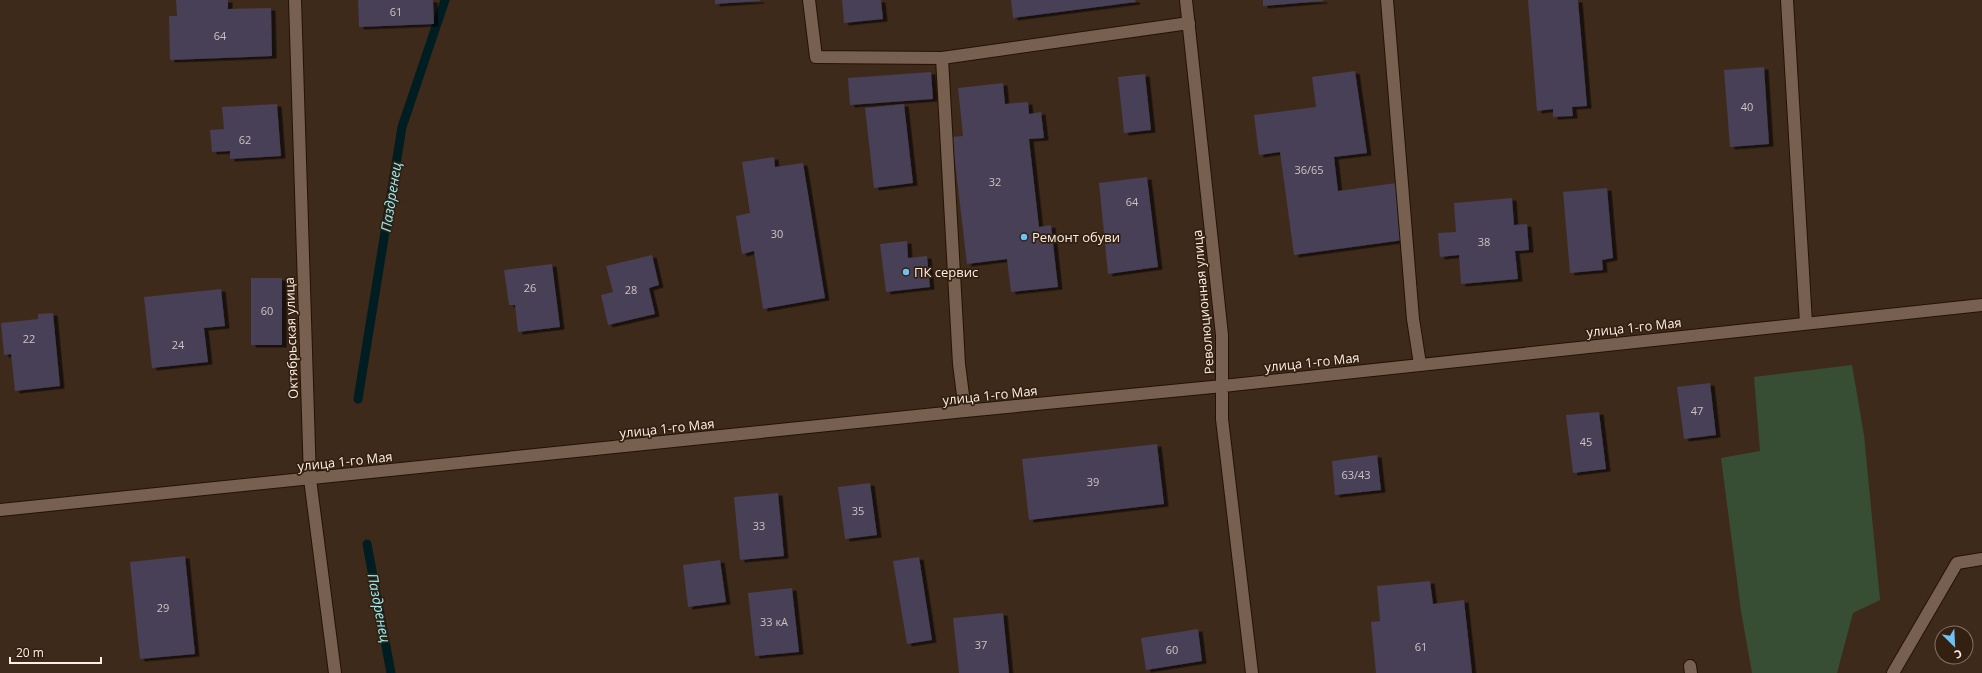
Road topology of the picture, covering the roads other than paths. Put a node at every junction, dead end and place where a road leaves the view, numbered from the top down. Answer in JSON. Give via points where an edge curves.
{"nodes":[{"id":1,"x":295,"y":0,"type":"edge"},
{"id":2,"x":809,"y":0,"type":"edge"},
{"id":3,"x":1186,"y":0,"type":"edge"},
{"id":4,"x":1387,"y":0,"type":"edge"},
{"id":5,"x":1787,"y":0,"type":"edge"},
{"id":6,"x":1189,"y":23,"type":"junction"},
{"id":7,"x":942,"y":58,"type":"junction"},
{"id":8,"x":1982,"y":305,"type":"edge"},
{"id":9,"x":1806,"y":323,"type":"junction"},
{"id":10,"x":1420,"y":364,"type":"junction"},
{"id":11,"x":1223,"y":386,"type":"junction"},
{"id":12,"x":965,"y":411,"type":"junction"},
{"id":13,"x":310,"y":479,"type":"junction"},
{"id":14,"x":0,"y":510,"type":"edge"},
{"id":15,"x":1982,"y":559,"type":"edge"},
{"id":16,"x":334,"y":673,"type":"edge"},
{"id":17,"x":1252,"y":673,"type":"edge"},
{"id":18,"x":1893,"y":673,"type":"edge"}],
"edges":[{"from":1,"to":13,"type":"main road","name":"Октябрьская улица"},
{"from":2,"to":7,"type":"main road","via":[[816,57]]},
{"from":3,"to":6,"type":"main road","name":"Революционная улица"},
{"from":4,"to":10,"type":"main road","via":[[1413,319]]},
{"from":5,"to":9,"type":"main road"},
{"from":6,"to":7,"type":"main road"},
{"from":6,"to":11,"type":"main road","name":"Революционная улица","via":[[1222,335]]},
{"from":7,"to":12,"type":"main road","via":[[959,364]]},
{"from":8,"to":9,"type":"main road","name":"улица 1-го Мая"},
{"from":9,"to":10,"type":"main road","name":"улица 1-го Мая"},
{"from":10,"to":11,"type":"main road","name":"улица 1-го Мая"},
{"from":11,"to":12,"type":"main road","name":"улица 1-го Мая"},
{"from":11,"to":17,"type":"main road","name":"Революционная улица","via":[[1222,419]]},
{"from":12,"to":13,"type":"main road","name":"улица 1-го Мая"},
{"from":13,"to":14,"type":"main road","name":"улица 1-го Мая"},
{"from":13,"to":16,"type":"main road","name":"Октябрьская улица"},
{"from":15,"to":18,"type":"main road","via":[[1957,564]]}]}
